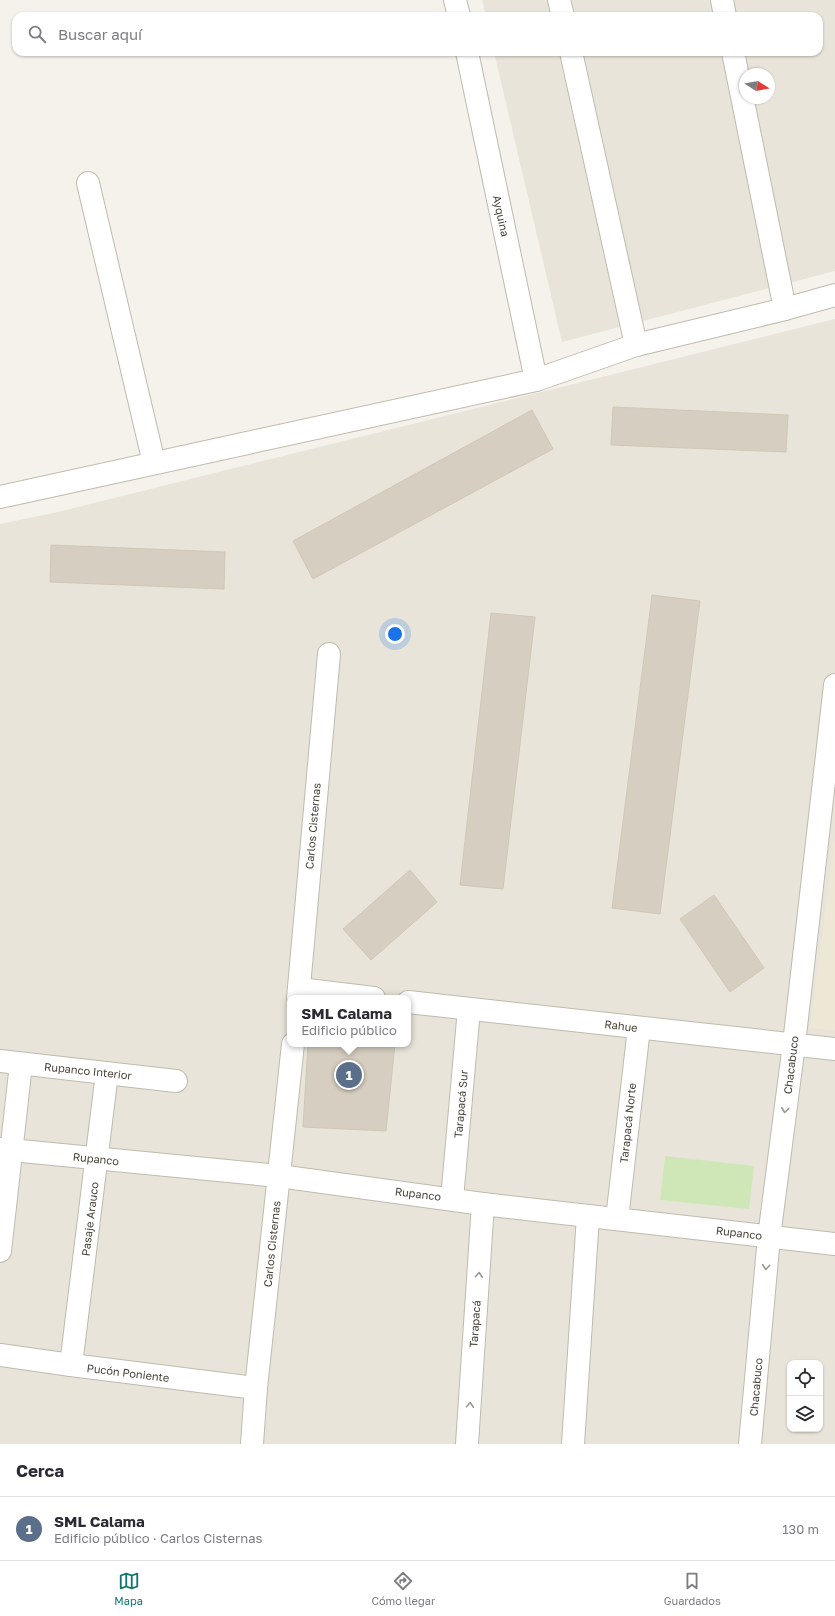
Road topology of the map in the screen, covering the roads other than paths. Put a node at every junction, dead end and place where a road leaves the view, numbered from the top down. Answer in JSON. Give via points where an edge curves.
{"nodes":[{"id":1,"x":456,"y":0,"type":"edge"},
{"id":2,"x":559,"y":0,"type":"edge"},
{"id":3,"x":722,"y":0,"type":"edge"},
{"id":4,"x":458,"y":12,"type":"edge"},
{"id":5,"x":562,"y":12,"type":"edge"},
{"id":6,"x":724,"y":12,"type":"edge"},
{"id":7,"x":467,"y":56,"type":"edge"},
{"id":8,"x":572,"y":56,"type":"edge"},
{"id":9,"x":734,"y":56,"type":"edge"},
{"id":10,"x":88,"y":183,"type":"dead end"},
{"id":11,"x":835,"y":295,"type":"edge"},
{"id":12,"x":786,"y":309,"type":"junction"},
{"id":13,"x":636,"y":345,"type":"junction"},
{"id":14,"x":536,"y":380,"type":"junction"},
{"id":15,"x":154,"y":462,"type":"junction"},
{"id":16,"x":0,"y":497,"type":"edge"},
{"id":17,"x":329,"y":654,"type":"dead end"},
{"id":18,"x":835,"y":686,"type":"edge"},
{"id":19,"x":298,"y":994,"type":"edge"},
{"id":20,"x":317,"y":995,"type":"edge"},
{"id":21,"x":411,"y":1002,"type":"edge"},
{"id":22,"x":469,"y":1009,"type":"junction"},
{"id":23,"x":639,"y":1028,"type":"junction"},
{"id":24,"x":794,"y":1044,"type":"junction"},
{"id":25,"x":293,"y":1047,"type":"edge"},
{"id":26,"x":835,"y":1049,"type":"edge"},
{"id":27,"x":10,"y":1063,"type":"edge"},
{"id":28,"x":108,"y":1073,"type":"junction"},
{"id":29,"x":176,"y":1081,"type":"dead end"},
{"id":30,"x":5,"y":1150,"type":"edge"},
{"id":31,"x":98,"y":1159,"type":"junction"},
{"id":32,"x":279,"y":1176,"type":"junction"},
{"id":33,"x":452,"y":1199,"type":"junction"},
{"id":34,"x":483,"y":1204,"type":"junction"},
{"id":35,"x":588,"y":1216,"type":"junction"},
{"id":36,"x":618,"y":1219,"type":"junction"},
{"id":37,"x":769,"y":1237,"type":"junction"},
{"id":38,"x":835,"y":1244,"type":"edge"},
{"id":39,"x":0,"y":1251,"type":"edge"},
{"id":40,"x":0,"y":1355,"type":"edge"},
{"id":41,"x":71,"y":1365,"type":"junction"},
{"id":42,"x":256,"y":1388,"type":"junction"},
{"id":43,"x":252,"y":1444,"type":"edge"},
{"id":44,"x":468,"y":1444,"type":"edge"},
{"id":45,"x":573,"y":1444,"type":"edge"},
{"id":46,"x":750,"y":1444,"type":"edge"}],
"edges":[{"from":1,"to":4,"type":"street"},
{"from":2,"to":5,"type":"street"},
{"from":3,"to":6,"type":"street"},
{"from":7,"to":14,"type":"street","name":"Ayquina"},
{"from":8,"to":13,"type":"street"},
{"from":9,"to":12,"type":"street"},
{"from":10,"to":15,"type":"street"},
{"from":11,"to":12,"type":"street"},
{"from":12,"to":13,"type":"street"},
{"from":13,"to":14,"type":"street"},
{"from":14,"to":15,"type":"street"},
{"from":15,"to":16,"type":"street"},
{"from":17,"to":19,"type":"street","name":"Carlos Cisternas"},
{"from":18,"to":24,"type":"street","name":"Chacabuco"},
{"from":19,"to":20,"type":"street"},
{"from":21,"to":22,"type":"street","name":"Rahue"},
{"from":22,"to":23,"type":"street","name":"Rahue"},
{"from":22,"to":33,"type":"street","name":"Tarapacá Sur"},
{"from":23,"to":24,"type":"street","name":"Rahue"},
{"from":23,"to":36,"type":"street","name":"Tarapacá Norte"},
{"from":24,"to":26,"type":"street","name":"Rahue"},
{"from":24,"to":37,"type":"street","name":"Chacabuco","one_way":true},
{"from":25,"to":32,"type":"street","name":"Carlos Cisternas"},
{"from":27,"to":28,"type":"street","name":"Rupanco Interior"},
{"from":27,"to":30,"type":"street"},
{"from":28,"to":29,"type":"street","name":"Rupanco Interior"},
{"from":28,"to":31,"type":"street","name":"Pasaje Arauco"},
{"from":30,"to":31,"type":"street","name":"Rupanco"},
{"from":30,"to":39,"type":"street"},
{"from":31,"to":32,"type":"street","name":"Rupanco"},
{"from":31,"to":41,"type":"street","name":"Pasaje Arauco"},
{"from":32,"to":33,"type":"street","name":"Rupanco"},
{"from":32,"to":42,"type":"street","name":"Carlos Cisternas"},
{"from":33,"to":34,"type":"street","name":"Rupanco"},
{"from":34,"to":35,"type":"street","name":"Rupanco"},
{"from":44,"to":34,"type":"street","name":"Tarapacá","one_way":true},
{"from":35,"to":36,"type":"street","name":"Rupanco"},
{"from":35,"to":45,"type":"street"},
{"from":36,"to":37,"type":"street","name":"Rupanco"},
{"from":37,"to":38,"type":"street","name":"Rupanco"},
{"from":37,"to":46,"type":"street","name":"Chacabuco","one_way":true},
{"from":40,"to":41,"type":"street","name":"Pucón Poniente"},
{"from":41,"to":42,"type":"street","name":"Pucón Poniente"},
{"from":42,"to":43,"type":"street","name":"Carlos Cisternas"}]}
